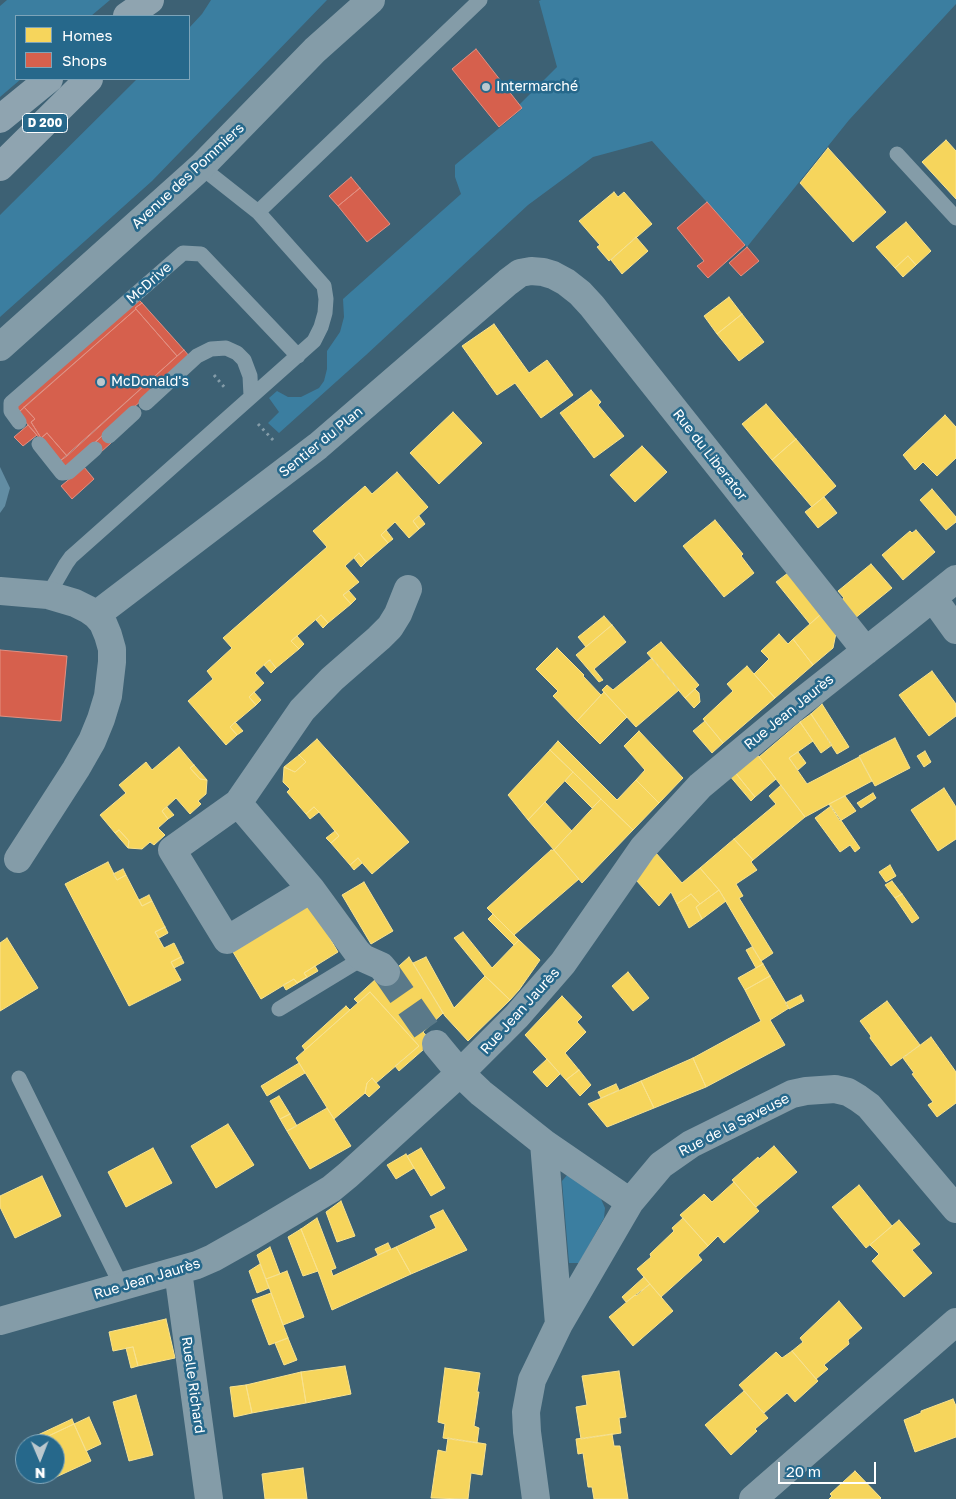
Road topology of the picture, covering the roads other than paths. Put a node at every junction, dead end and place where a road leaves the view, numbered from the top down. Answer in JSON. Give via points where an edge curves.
{"nodes":[{"id":1,"x":150,"y":0,"type":"edge"},
{"id":2,"x":169,"y":0,"type":"edge"},
{"id":3,"x":371,"y":0,"type":"edge"},
{"id":4,"x":480,"y":0,"type":"edge"},
{"id":5,"x":128,"y":15,"type":"edge"},
{"id":6,"x":154,"y":15,"type":"edge"},
{"id":7,"x":48,"y":80,"type":"edge"},
{"id":8,"x":88,"y":80,"type":"edge"},
{"id":9,"x":0,"y":119,"type":"edge"},
{"id":10,"x":897,"y":154,"type":"dead end"},
{"id":11,"x":0,"y":167,"type":"edge"},
{"id":12,"x":201,"y":167,"type":"junction"},
{"id":13,"x":258,"y":212,"type":"junction"},
{"id":14,"x":956,"y":218,"type":"edge"},
{"id":15,"x":543,"y":272,"type":"joint"},
{"id":16,"x":0,"y":347,"type":"edge"},
{"id":17,"x":298,"y":356,"type":"junction"},
{"id":18,"x":251,"y":396,"type":"junction"},
{"id":19,"x":146,"y":403,"type":"dead end"},
{"id":20,"x":134,"y":414,"type":"dead end"},
{"id":21,"x":19,"y":422,"type":"dead end"},
{"id":22,"x":109,"y":436,"type":"dead end"},
{"id":23,"x":39,"y":444,"type":"dead end"},
{"id":24,"x":95,"y":448,"type":"dead end"},
{"id":25,"x":956,"y":579,"type":"edge"},
{"id":26,"x":408,"y":589,"type":"dead end"},
{"id":27,"x":0,"y":591,"type":"edge"},
{"id":28,"x":48,"y":595,"type":"junction"},
{"id":29,"x":933,"y":598,"type":"junction"},
{"id":30,"x":96,"y":615,"type":"junction"},
{"id":31,"x":956,"y":630,"type":"edge"},
{"id":32,"x":866,"y":652,"type":"junction"},
{"id":33,"x":238,"y":803,"type":"junction"},
{"id":34,"x":18,"y":859,"type":"dead end"},
{"id":35,"x":311,"y":889,"type":"junction"},
{"id":36,"x":364,"y":958,"type":"junction"},
{"id":37,"x":386,"y":972,"type":"tunnel mouth"},
{"id":38,"x":279,"y":1009,"type":"dead end"},
{"id":39,"x":436,"y":1044,"type":"tunnel mouth"},
{"id":40,"x":460,"y":1074,"type":"junction"},
{"id":41,"x":19,"y":1078,"type":"dead end"},
{"id":42,"x":544,"y":1143,"type":"junction"},
{"id":43,"x":950,"y":1191,"type":"edge"},
{"id":44,"x":630,"y":1202,"type":"junction"},
{"id":45,"x":178,"y":1271,"type":"junction"},
{"id":46,"x":122,"y":1287,"type":"junction"},
{"id":47,"x":0,"y":1321,"type":"edge"},
{"id":48,"x":956,"y":1322,"type":"edge"},
{"id":49,"x":559,"y":1324,"type":"junction"},
{"id":50,"x":209,"y":1499,"type":"edge"},
{"id":51,"x":536,"y":1499,"type":"edge"},
{"id":52,"x":753,"y":1499,"type":"edge"}],
"edges":[{"from":1,"to":5,"type":"main road"},
{"from":2,"to":6,"type":"main road"},
{"from":3,"to":12,"type":"street","name":"Avenue des Pommiers","via":[[315,50]]},
{"from":4,"to":13,"type":"lane"},
{"from":7,"to":9,"type":"main road","number":"D 200"},
{"from":8,"to":11,"type":"main road","number":"D 200"},
{"from":10,"to":14,"type":"lane"},
{"from":12,"to":13,"type":"lane"},
{"from":12,"to":16,"type":"street","name":"Avenue des Pommiers"},
{"from":13,"to":17,"type":"lane","via":[[324,286],[326,299],[321,327],[314,340]]},
{"from":15,"to":30,"type":"street","name":"Sentier du Plan","via":[[520,273],[508,282],[318,446]]},
{"from":15,"to":32,"type":"street","name":"Rue du Liberator","via":[[566,282],[592,306]]},
{"from":17,"to":18,"type":"lane"},
{"from":17,"to":21,"type":"lane","name":"McDrive","via":[[201,254],[183,253],[11,402],[11,411]]},
{"from":18,"to":19,"type":"lane","via":[[250,376],[244,360],[226,348],[211,349],[197,356]]},
{"from":18,"to":28,"type":"lane","via":[[71,557]]},
{"from":20,"to":22,"type":"lane"},
{"from":23,"to":24,"type":"lane","via":[[62,472],[69,472]]},
{"from":25,"to":29,"type":"street","name":"Rue Jean Jaurès"},
{"from":26,"to":33,"type":"street","via":[[390,627],[302,710]]},
{"from":27,"to":28,"type":"street"},
{"from":28,"to":30,"type":"street","via":[[75,603]]},
{"from":29,"to":31,"type":"street"},
{"from":29,"to":32,"type":"street","name":"Rue Jean Jaurès"},
{"from":30,"to":34,"type":"street","via":[[108,635],[112,656],[108,696],[101,719],[76,769]]},
{"from":32,"to":40,"type":"street","name":"Rue Jean Jaurès","via":[[800,702],[700,786],[635,859],[563,963],[518,1016]]},
{"from":33,"to":35,"type":"street"},
{"from":33,"to":35,"type":"street","via":[[172,850],[227,940]]},
{"from":35,"to":36,"type":"street"},
{"from":36,"to":37,"type":"street"},
{"from":36,"to":38,"type":"lane"},
{"from":39,"to":40,"type":"street"},
{"from":40,"to":42,"type":"street"},
{"from":40,"to":45,"type":"street","name":"Rue Jean Jaurès","via":[[331,1189],[213,1258]]},
{"from":41,"to":46,"type":"lane"},
{"from":42,"to":44,"type":"street"},
{"from":42,"to":49,"type":"street"},
{"from":43,"to":44,"type":"street","name":"Rue de la Saveuse","via":[[869,1106],[848,1092],[835,1089],[792,1094],[690,1144],[661,1165]]},
{"from":44,"to":49,"type":"street","name":"Rue de la Saveuse"},
{"from":45,"to":46,"type":"street","name":"Rue Jean Jaurès"},
{"from":45,"to":50,"type":"street","name":"Ruelle Richard"},
{"from":46,"to":47,"type":"street","name":"Rue Jean Jaurès"},
{"from":48,"to":52,"type":"street"},
{"from":49,"to":51,"type":"street","name":"Rue de la Saveuse","via":[[532,1380],[528,1396],[526,1432]]}]}
